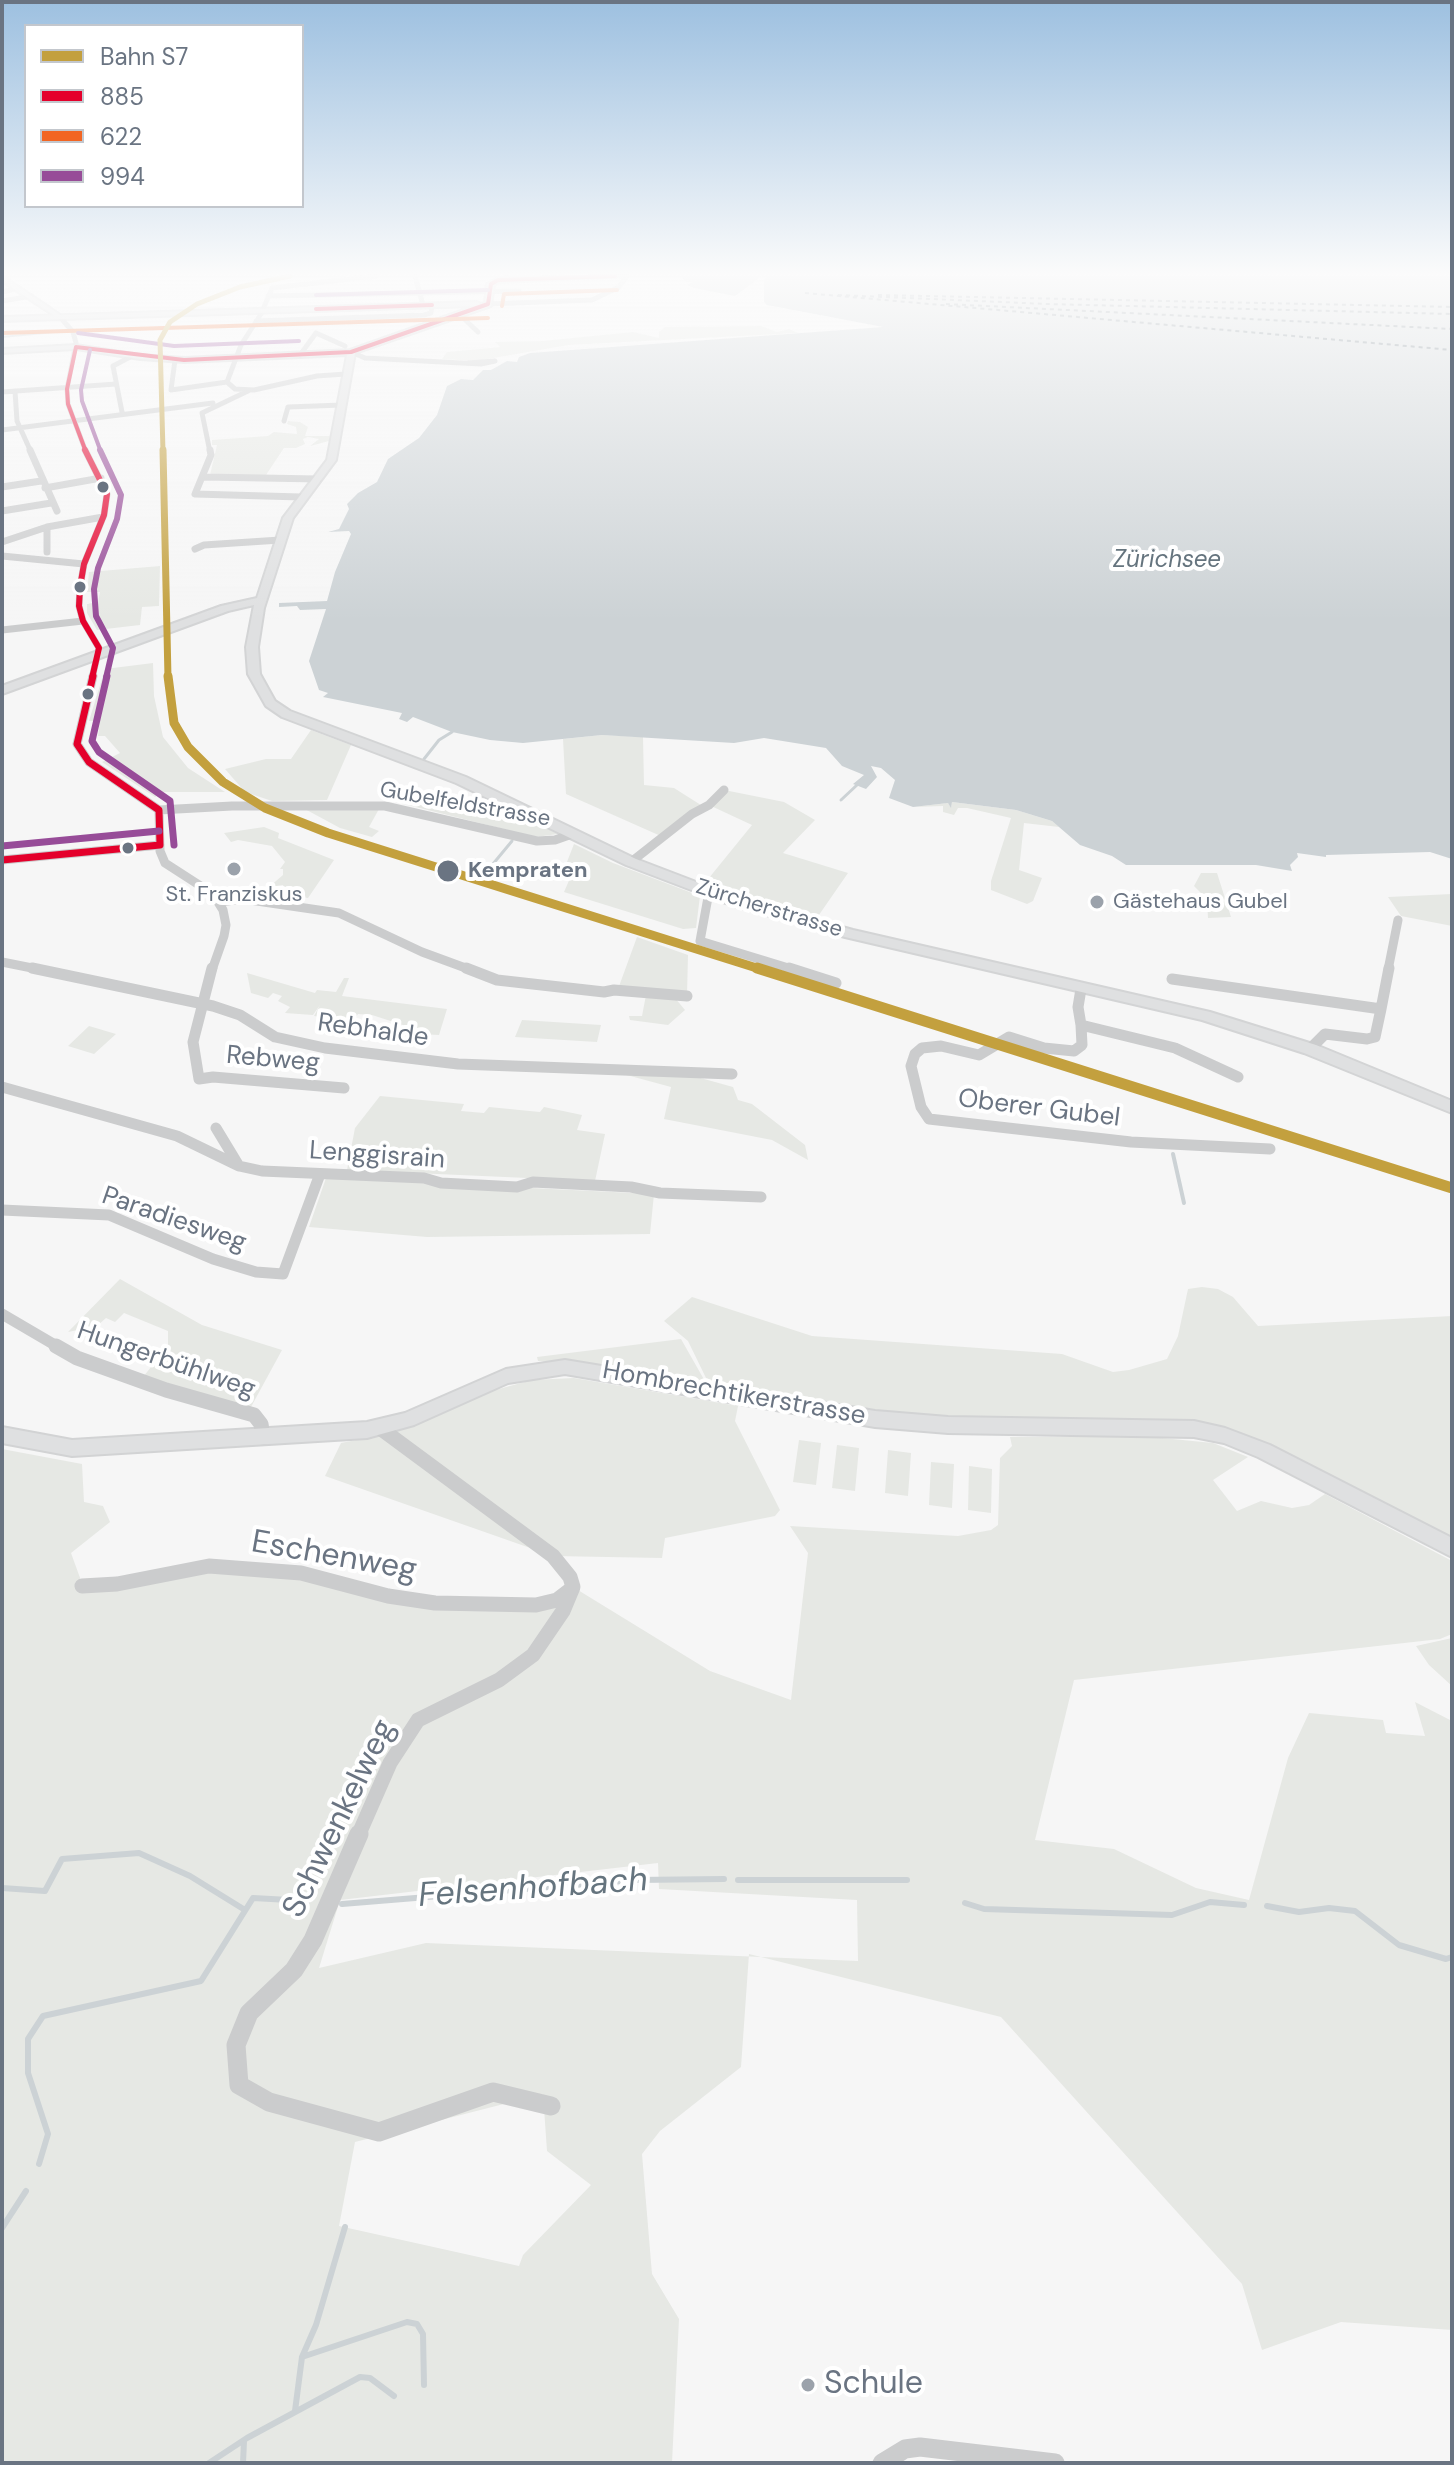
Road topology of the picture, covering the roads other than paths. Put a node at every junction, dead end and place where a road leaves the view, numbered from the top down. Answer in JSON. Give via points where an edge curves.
{"nodes":[{"id":1,"x":15,"y":391,"type":"joint"},
{"id":2,"x":67,"y":391,"type":"edge"},
{"id":3,"x":118,"y":391,"type":"edge"},
{"id":4,"x":249,"y":391,"type":"edge"},
{"id":5,"x":344,"y":391,"type":"edge"},
{"id":6,"x":2,"y":392,"type":"edge"},
{"id":7,"x":221,"y":402,"type":"junction"},
{"id":8,"x":342,"y":405,"type":"junction"},
{"id":9,"x":122,"y":412,"type":"dead end"},
{"id":10,"x":74,"y":421,"type":"junction"},
{"id":11,"x":284,"y":421,"type":"dead end"},
{"id":12,"x":19,"y":428,"type":"junction"},
{"id":13,"x":2,"y":430,"type":"edge"},
{"id":14,"x":204,"y":477,"type":"junction"},
{"id":15,"x":101,"y":478,"type":"junction"},
{"id":16,"x":318,"y":479,"type":"junction"},
{"id":17,"x":43,"y":484,"type":"junction"},
{"id":18,"x":2,"y":487,"type":"edge"},
{"id":19,"x":301,"y":497,"type":"junction"},
{"id":20,"x":51,"y":503,"type":"junction"},
{"id":21,"x":2,"y":511,"type":"edge"},
{"id":22,"x":57,"y":511,"type":"dead end"},
{"id":23,"x":103,"y":517,"type":"junction"},
{"id":24,"x":47,"y":527,"type":"junction"},
{"id":25,"x":280,"y":540,"type":"junction"},
{"id":26,"x":2,"y":542,"type":"edge"},
{"id":27,"x":195,"y":549,"type":"dead end"},
{"id":28,"x":47,"y":552,"type":"dead end"},
{"id":29,"x":2,"y":556,"type":"edge"},
{"id":30,"x":84,"y":564,"type":"junction"},
{"id":31,"x":260,"y":601,"type":"junction"},
{"id":32,"x":83,"y":621,"type":"junction"},
{"id":33,"x":2,"y":630,"type":"edge"},
{"id":34,"x":98,"y":653,"type":"junction"},
{"id":35,"x":73,"y":663,"type":"junction"},
{"id":36,"x":95,"y":668,"type":"junction"},
{"id":37,"x":2,"y":690,"type":"edge"},
{"id":38,"x":724,"y":790,"type":"dead end"},
{"id":39,"x":159,"y":810,"type":"junction"},
{"id":40,"x":572,"y":834,"type":"junction"},
{"id":41,"x":160,"y":848,"type":"junction"},
{"id":42,"x":2,"y":860,"type":"edge"},
{"id":43,"x":631,"y":862,"type":"junction"},
{"id":44,"x":709,"y":892,"type":"junction"},
{"id":45,"x":219,"y":902,"type":"junction"},
{"id":46,"x":1398,"y":920,"type":"dead end"},
{"id":47,"x":2,"y":962,"type":"edge"},
{"id":48,"x":1172,"y":979,"type":"dead end"},
{"id":49,"x":836,"y":983,"type":"dead end"},
{"id":50,"x":1081,"y":989,"type":"junction"},
{"id":51,"x":687,"y":996,"type":"dead end"},
{"id":52,"x":203,"y":1004,"type":"junction"},
{"id":53,"x":1381,"y":1009,"type":"junction"},
{"id":54,"x":1081,"y":1025,"type":"junction"},
{"id":55,"x":1310,"y":1049,"type":"junction"},
{"id":56,"x":732,"y":1074,"type":"dead end"},
{"id":57,"x":1238,"y":1077,"type":"dead end"},
{"id":58,"x":2,"y":1087,"type":"edge"},
{"id":59,"x":344,"y":1088,"type":"dead end"},
{"id":60,"x":1452,"y":1107,"type":"edge"},
{"id":61,"x":216,"y":1128,"type":"dead end"},
{"id":62,"x":1270,"y":1149,"type":"dead end"},
{"id":63,"x":239,"y":1166,"type":"junction"},
{"id":64,"x":320,"y":1174,"type":"junction"},
{"id":65,"x":761,"y":1197,"type":"dead end"},
{"id":66,"x":2,"y":1210,"type":"edge"},
{"id":67,"x":2,"y":1314,"type":"edge"},
{"id":68,"x":380,"y":1428,"type":"junction"},
{"id":69,"x":2,"y":1435,"type":"edge"},
{"id":70,"x":263,"y":1437,"type":"junction"},
{"id":71,"x":1452,"y":1548,"type":"edge"},
{"id":72,"x":82,"y":1586,"type":"dead end"},
{"id":73,"x":573,"y":1587,"type":"junction"},
{"id":74,"x":551,"y":2106,"type":"dead end"},
{"id":75,"x":882,"y":2463,"type":"edge"},
{"id":76,"x":1055,"y":2463,"type":"edge"}],
"edges":[{"from":1,"to":6,"type":"street"},
{"from":1,"to":12,"type":"street"},
{"from":2,"to":10,"type":"street"},
{"from":3,"to":9,"type":"street"},
{"from":4,"to":7,"type":"street"},
{"from":5,"to":8,"type":"main road","name":"Zürcherstrasse"},
{"from":7,"to":10,"type":"street"},
{"from":7,"to":14,"type":"street","via":[[201,415],[211,452]]},
{"from":8,"to":11,"type":"street","via":[[288,407]]},
{"from":8,"to":16,"type":"main road","name":"Zürcherstrasse","via":[[331,460]]},
{"from":10,"to":12,"type":"street"},
{"from":10,"to":15,"type":"street"},
{"from":12,"to":13,"type":"street"},
{"from":12,"to":17,"type":"street"},
{"from":14,"to":16,"type":"street"},
{"from":14,"to":19,"type":"street","via":[[195,494]]},
{"from":15,"to":17,"type":"street"},
{"from":15,"to":23,"type":"street","via":[[107,494]]},
{"from":16,"to":19,"type":"main road","name":"Zürcherstrasse"},
{"from":17,"to":18,"type":"street"},
{"from":17,"to":20,"type":"street"},
{"from":19,"to":25,"type":"main road","name":"Zürcherstrasse"},
{"from":20,"to":21,"type":"street"},
{"from":20,"to":22,"type":"street"},
{"from":23,"to":24,"type":"street"},
{"from":23,"to":30,"type":"street"},
{"from":24,"to":26,"type":"street"},
{"from":24,"to":28,"type":"street"},
{"from":25,"to":27,"type":"street"},
{"from":25,"to":31,"type":"main road","name":"Zürcherstrasse"},
{"from":29,"to":30,"type":"street"},
{"from":30,"to":32,"type":"street","via":[[79,606]]},
{"from":31,"to":34,"type":"main road"},
{"from":31,"to":40,"type":"main road","name":"Zürcherstrasse","via":[[252,647],[254,674],[270,703],[311,724],[461,780]]},
{"from":32,"to":33,"type":"street"},
{"from":32,"to":34,"type":"street"},
{"from":34,"to":35,"type":"main road"},
{"from":34,"to":36,"type":"street"},
{"from":35,"to":36,"type":"street"},
{"from":35,"to":37,"type":"main road"},
{"from":36,"to":39,"type":"street","via":[[77,735],[80,752]]},
{"from":38,"to":43,"type":"street"},
{"from":39,"to":40,"type":"street","name":"Gubelfeldstrasse","via":[[385,806],[537,841]]},
{"from":39,"to":41,"type":"street"},
{"from":40,"to":43,"type":"main road","name":"Zürcherstrasse"},
{"from":41,"to":42,"type":"street"},
{"from":41,"to":45,"type":"street","via":[[165,863]]},
{"from":43,"to":44,"type":"main road","name":"Zürcherstrasse"},
{"from":44,"to":49,"type":"street","via":[[700,941]]},
{"from":44,"to":50,"type":"main road","name":"Zürcherstrasse","via":[[812,925]]},
{"from":45,"to":51,"type":"street","via":[[243,899],[339,913],[497,980]]},
{"from":45,"to":52,"type":"street","via":[[226,925]]},
{"from":46,"to":53,"type":"street"},
{"from":47,"to":52,"type":"street","name":"Rebhalde"},
{"from":48,"to":53,"type":"street"},
{"from":50,"to":54,"type":"street"},
{"from":50,"to":55,"type":"main road","name":"Zürcherstrasse","via":[[1205,1016]]},
{"from":52,"to":56,"type":"street","name":"Rebhalde","via":[[240,1015],[285,1040],[389,1057]]},
{"from":52,"to":59,"type":"street","name":"Rebweg","via":[[193,1042],[199,1079]]},
{"from":53,"to":55,"type":"street","via":[[1375,1037],[1325,1034]]},
{"from":54,"to":57,"type":"street","via":[[1175,1048]]},
{"from":54,"to":62,"type":"street","name":"Oberer Gubel","via":[[1081,1049],[1074,1051],[1044,1048],[1015,1037],[973,1054],[932,1045],[915,1054],[912,1073],[921,1107],[929,1119],[1131,1142],[1244,1142]]},
{"from":55,"to":60,"type":"main road","name":"Zürcherstrasse"},
{"from":58,"to":63,"type":"street","name":"Lenggisrain","via":[[177,1136]]},
{"from":61,"to":63,"type":"street"},
{"from":63,"to":64,"type":"street","name":"Lenggisrain"},
{"from":64,"to":65,"type":"street","name":"Lenggisrain"},
{"from":64,"to":66,"type":"street","name":"Paradiesweg","via":[[283,1274],[213,1259],[109,1215]]},
{"from":67,"to":70,"type":"street","name":"Hungerbühlweg","via":[[77,1358],[254,1415]]},
{"from":68,"to":70,"type":"street","name":"Hombrechtikerstrasse"},
{"from":68,"to":71,"type":"street","name":"Hombrechtikerstrasse","via":[[506,1376],[565,1367],[875,1419],[1194,1429],[1264,1451]]},
{"from":68,"to":73,"type":"street","via":[[553,1556]]},
{"from":69,"to":70,"type":"street","name":"Hombrechtikerstrasse","via":[[72,1448]]},
{"from":72,"to":73,"type":"street","name":"Eschenweg","via":[[209,1566],[301,1573],[435,1603],[536,1605],[557,1600]]},
{"from":73,"to":74,"type":"street","name":"Schwenkelweg","via":[[533,1655],[499,1680],[418,1720],[390,1763],[313,1940],[294,1970],[249,2013],[236,2045],[239,2085],[269,2102],[379,2132],[493,2092]]},
{"from":75,"to":76,"type":"street","via":[[920,2447]]}]}
